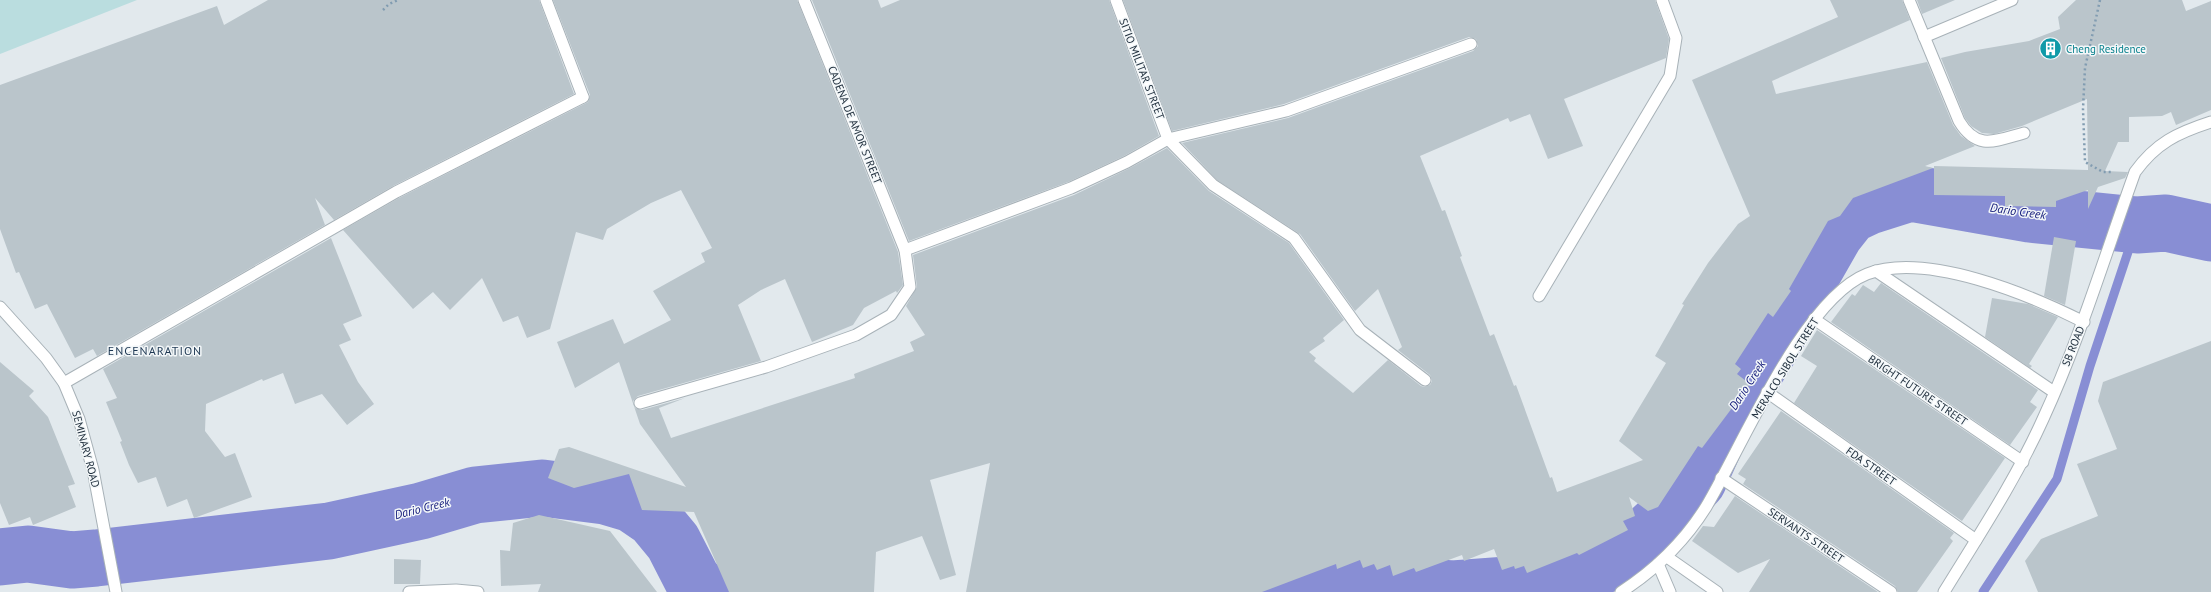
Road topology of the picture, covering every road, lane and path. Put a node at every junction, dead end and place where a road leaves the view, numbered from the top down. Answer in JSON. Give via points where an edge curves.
{"nodes":[{"id":1,"x":398,"y":0,"type":"edge"},
{"id":2,"x":546,"y":0,"type":"edge"},
{"id":3,"x":804,"y":0,"type":"edge"},
{"id":4,"x":1116,"y":0,"type":"edge"},
{"id":5,"x":1662,"y":0,"type":"edge"},
{"id":6,"x":1909,"y":0,"type":"edge"},
{"id":7,"x":2012,"y":0,"type":"edge"},
{"id":8,"x":2100,"y":0,"type":"edge"},
{"id":9,"x":383,"y":10,"type":"dead end"},
{"id":10,"x":1924,"y":37,"type":"junction"},
{"id":11,"x":1471,"y":44,"type":"dead end"},
{"id":12,"x":2211,"y":122,"type":"edge"},
{"id":13,"x":2024,"y":133,"type":"dead end"},
{"id":14,"x":1168,"y":139,"type":"junction"},
{"id":15,"x":2133,"y":177,"type":"junction"},
{"id":16,"x":905,"y":250,"type":"junction"},
{"id":17,"x":1876,"y":271,"type":"junction"},
{"id":18,"x":1539,"y":296,"type":"dead end"},
{"id":19,"x":0,"y":307,"type":"edge"},
{"id":20,"x":1814,"y":319,"type":"junction"},
{"id":21,"x":2084,"y":322,"type":"junction"},
{"id":22,"x":1425,"y":380,"type":"dead end"},
{"id":23,"x":64,"y":383,"type":"junction"},
{"id":24,"x":1767,"y":392,"type":"junction"},
{"id":25,"x":2054,"y":392,"type":"junction"},
{"id":26,"x":640,"y":403,"type":"dead end"},
{"id":27,"x":2023,"y":462,"type":"junction"},
{"id":28,"x":1721,"y":478,"type":"junction"},
{"id":29,"x":1976,"y":540,"type":"junction"},
{"id":30,"x":1662,"y":561,"type":"junction"},
{"id":31,"x":116,"y":592,"type":"edge"},
{"id":32,"x":409,"y":592,"type":"edge"},
{"id":33,"x":474,"y":592,"type":"edge"},
{"id":34,"x":1621,"y":592,"type":"edge"},
{"id":35,"x":1670,"y":592,"type":"edge"},
{"id":36,"x":1717,"y":592,"type":"edge"},
{"id":37,"x":1891,"y":592,"type":"edge"},
{"id":38,"x":1944,"y":592,"type":"edge"}],
"edges":[{"from":1,"to":9,"type":"path"},
{"from":2,"to":23,"type":"street","via":[[583,97],[396,192]]},
{"from":3,"to":16,"type":"street","name":"CADENA DE AMOR STREET"},
{"from":4,"to":14,"type":"street","name":"SITIO MILITAR STREET"},
{"from":5,"to":18,"type":"street","via":[[1676,38],[1670,76]]},
{"from":6,"to":10,"type":"street"},
{"from":7,"to":10,"type":"street"},
{"from":8,"to":15,"type":"path","via":[[2085,68],[2085,162],[2103,172]]},
{"from":10,"to":13,"type":"street","via":[[1967,134],[1980,141],[1997,140]]},
{"from":11,"to":14,"type":"street","via":[[1286,111]]},
{"from":12,"to":15,"type":"street","name":"SB ROAD","via":[[2184,130],[2169,139],[2147,155]]},
{"from":14,"to":16,"type":"street","via":[[1127,162],[1071,188]]},
{"from":14,"to":22,"type":"street","via":[[1213,184],[1294,238],[1360,330]]},
{"from":15,"to":21,"type":"street","name":"SB ROAD"},
{"from":16,"to":26,"type":"street","name":"CADENA DE AMOR STREET","via":[[910,287],[891,315],[856,335],[766,367]]},
{"from":17,"to":20,"type":"street","name":"MERALCO SIBOL STREET","via":[[1841,289]]},
{"from":17,"to":21,"type":"street","name":"MERALCO SIBOL STREET","via":[[1898,267],[1924,269],[2001,285]]},
{"from":17,"to":25,"type":"street"},
{"from":19,"to":23,"type":"street","name":"SEMINARY ROAD","via":[[46,358]]},
{"from":20,"to":24,"type":"street","name":"MERALCO SIBOL STREET"},
{"from":20,"to":27,"type":"street","name":"BRIGHT FUTURE STREET"},
{"from":21,"to":25,"type":"street","name":"SB ROAD"},
{"from":23,"to":31,"type":"street","name":"SEMINARY ROAD","via":[[79,419],[93,470]]},
{"from":24,"to":28,"type":"street","name":"MERALCO SIBOL STREET"},
{"from":24,"to":29,"type":"street","name":"FDA STREET"},
{"from":25,"to":27,"type":"street","name":"SB ROAD"},
{"from":27,"to":29,"type":"street","name":"SB ROAD"},
{"from":28,"to":30,"type":"street","name":"MERALCO SIBOL STREET","via":[[1705,508],[1685,536]]},
{"from":28,"to":37,"type":"street","name":"SERVANTS STREET"},
{"from":29,"to":38,"type":"street","name":"SB ROAD"},
{"from":30,"to":34,"type":"street","name":"MERALCO SIBOL STREET"},
{"from":30,"to":35,"type":"street"},
{"from":30,"to":36,"type":"street"},
{"from":32,"to":33,"type":"street"}]}
